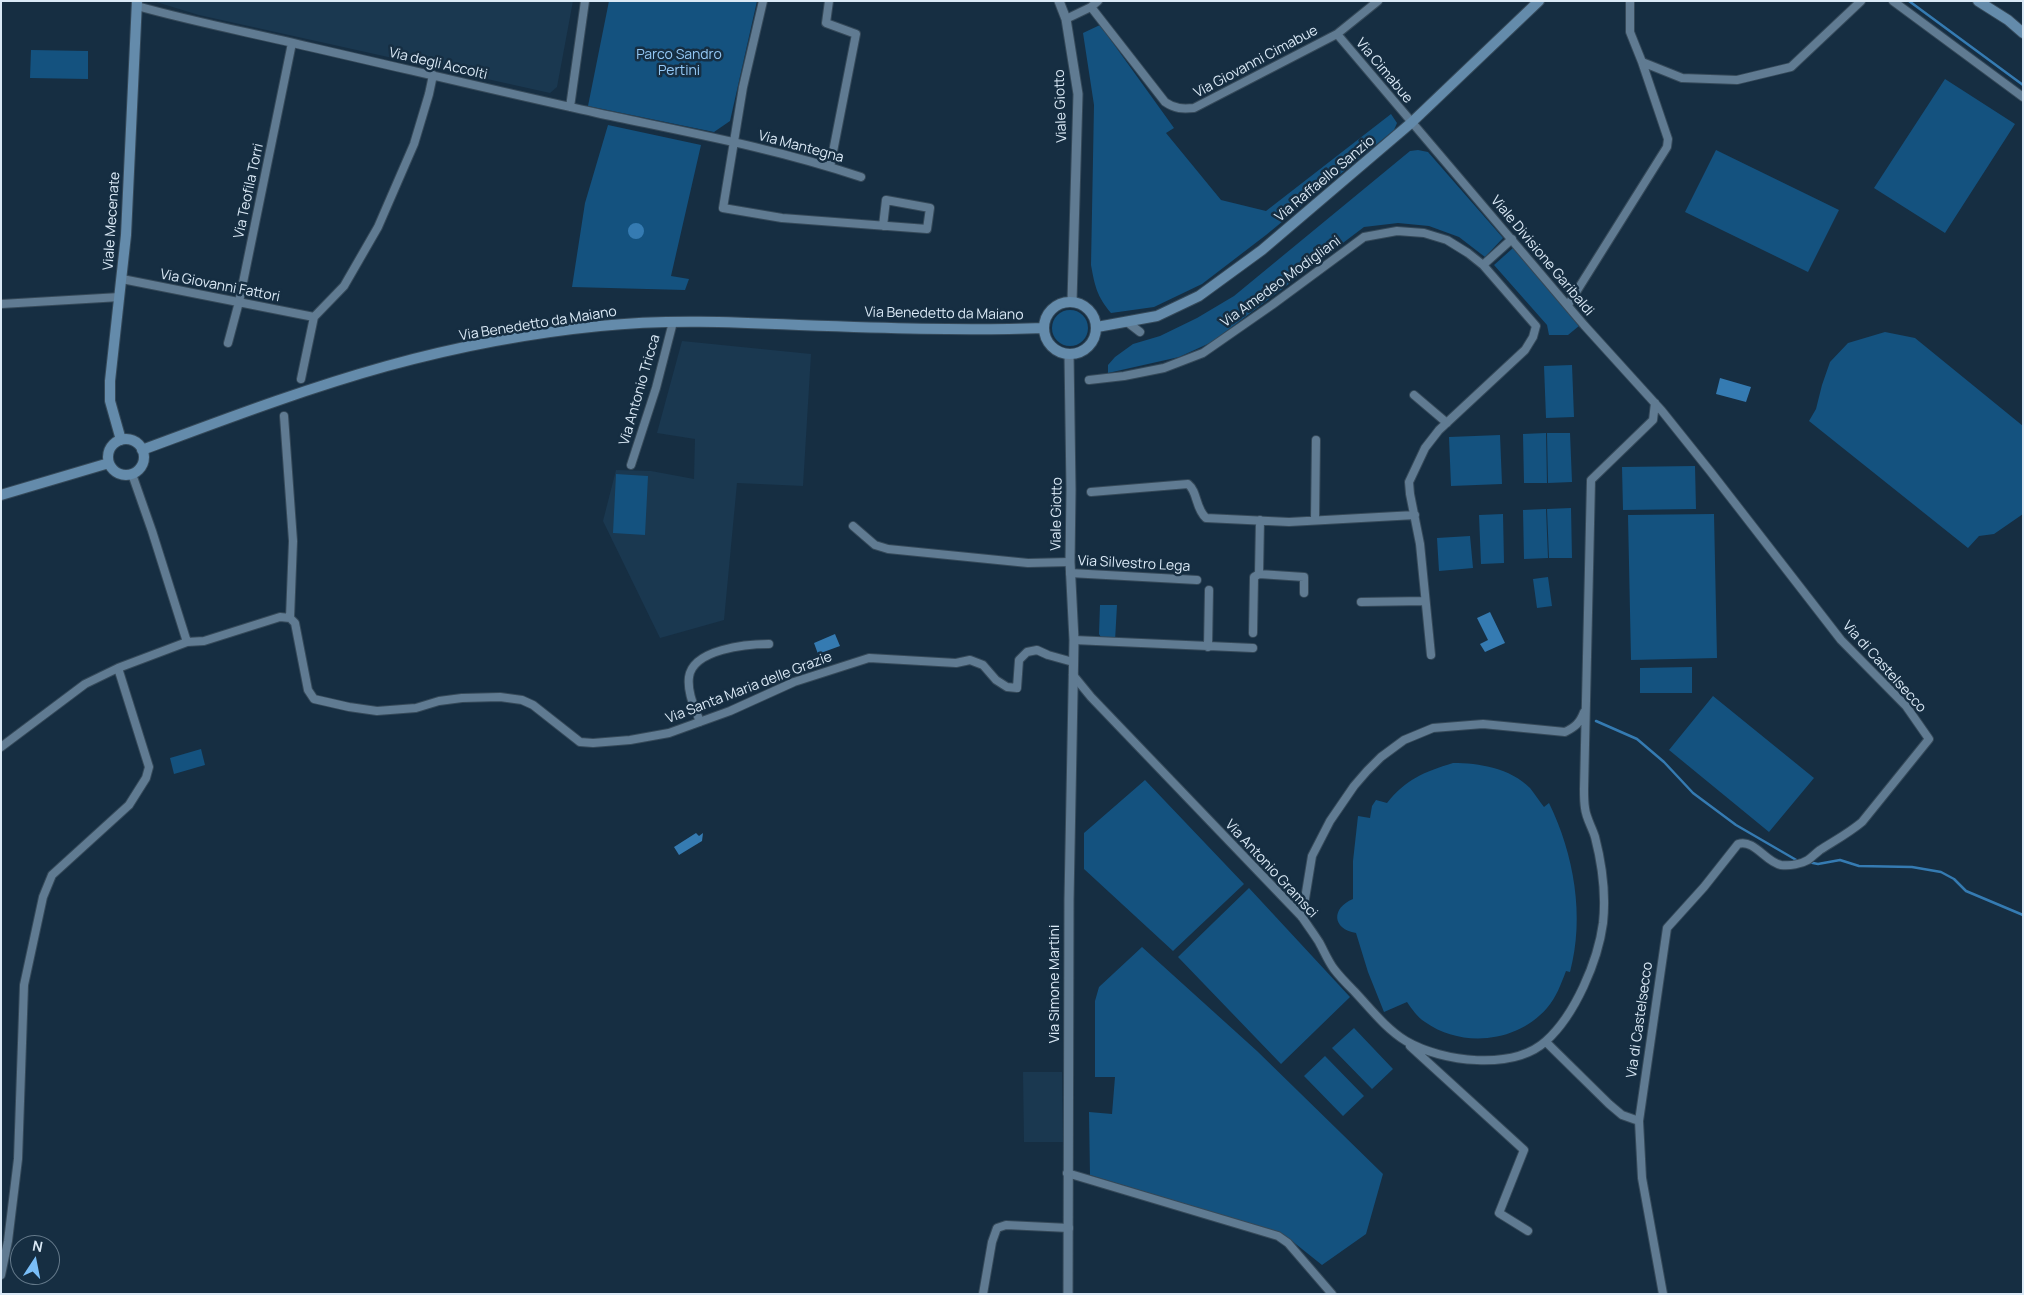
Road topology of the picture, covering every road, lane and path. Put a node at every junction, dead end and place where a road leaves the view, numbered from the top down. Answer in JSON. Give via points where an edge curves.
{"nodes":[{"id":1,"x":585,"y":1,"type":"edge"},
{"id":2,"x":763,"y":1,"type":"edge"},
{"id":3,"x":829,"y":1,"type":"edge"},
{"id":4,"x":1059,"y":1,"type":"edge"},
{"id":5,"x":1098,"y":1,"type":"edge"},
{"id":6,"x":1378,"y":1,"type":"edge"},
{"id":7,"x":1539,"y":1,"type":"edge"},
{"id":8,"x":1630,"y":1,"type":"edge"},
{"id":9,"x":1861,"y":1,"type":"edge"},
{"id":10,"x":1893,"y":1,"type":"edge"},
{"id":11,"x":1978,"y":1,"type":"edge"},
{"id":12,"x":137,"y":4,"type":"edge"},
{"id":13,"x":1091,"y":7,"type":"junction"},
{"id":14,"x":1066,"y":19,"type":"junction"},
{"id":15,"x":2008,"y":20,"type":"junction"},
{"id":16,"x":2023,"y":24,"type":"edge"},
{"id":17,"x":2023,"y":33,"type":"edge"},
{"id":18,"x":1337,"y":34,"type":"junction"},
{"id":19,"x":292,"y":42,"type":"junction"},
{"id":20,"x":1642,"y":62,"type":"junction"},
{"id":21,"x":432,"y":75,"type":"junction"},
{"id":22,"x":2023,"y":97,"type":"edge"},
{"id":23,"x":570,"y":107,"type":"junction"},
{"id":24,"x":1411,"y":124,"type":"junction"},
{"id":25,"x":733,"y":142,"type":"junction"},
{"id":26,"x":830,"y":167,"type":"junction"},
{"id":27,"x":861,"y":177,"type":"dead end"},
{"id":28,"x":883,"y":226,"type":"junction"},
{"id":29,"x":1512,"y":240,"type":"junction"},
{"id":30,"x":1483,"y":265,"type":"junction"},
{"id":31,"x":122,"y":279,"type":"junction"},
{"id":32,"x":120,"y":297,"type":"junction"},
{"id":33,"x":1072,"y":301,"type":"junction"},
{"id":34,"x":239,"y":302,"type":"junction"},
{"id":35,"x":1,"y":304,"type":"edge"},
{"id":36,"x":1568,"y":305,"type":"junction"},
{"id":37,"x":314,"y":317,"type":"junction"},
{"id":38,"x":673,"y":322,"type":"junction"},
{"id":39,"x":1127,"y":322,"type":"junction"},
{"id":40,"x":1097,"y":327,"type":"junction"},
{"id":41,"x":1044,"y":328,"type":"junction"},
{"id":42,"x":1140,"y":332,"type":"dead end"},
{"id":43,"x":228,"y":343,"type":"dead end"},
{"id":44,"x":1069,"y":354,"type":"junction"},
{"id":45,"x":301,"y":379,"type":"dead end"},
{"id":46,"x":1089,"y":380,"type":"dead end"},
{"id":47,"x":1414,"y":395,"type":"dead end"},
{"id":48,"x":1655,"y":403,"type":"junction"},
{"id":49,"x":1662,"y":411,"type":"joint"},
{"id":50,"x":284,"y":416,"type":"dead end"},
{"id":51,"x":1654,"y":420,"type":"junction"},
{"id":52,"x":1447,"y":423,"type":"junction"},
{"id":53,"x":1673,"y":425,"type":"junction"},
{"id":54,"x":121,"y":440,"type":"junction"},
{"id":55,"x":1316,"y":440,"type":"dead end"},
{"id":56,"x":142,"y":450,"type":"junction"},
{"id":57,"x":109,"y":463,"type":"junction"},
{"id":58,"x":631,"y":465,"type":"dead end"},
{"id":59,"x":132,"y":474,"type":"junction"},
{"id":60,"x":1091,"y":492,"type":"dead end"},
{"id":61,"x":1,"y":495,"type":"edge"},
{"id":62,"x":1415,"y":514,"type":"junction"},
{"id":63,"x":1260,"y":520,"type":"junction"},
{"id":64,"x":1315,"y":520,"type":"junction"},
{"id":65,"x":853,"y":526,"type":"dead end"},
{"id":66,"x":1070,"y":562,"type":"junction"},
{"id":67,"x":1070,"y":573,"type":"junction"},
{"id":68,"x":1259,"y":574,"type":"junction"},
{"id":69,"x":1197,"y":580,"type":"dead end"},
{"id":70,"x":1209,"y":590,"type":"dead end"},
{"id":71,"x":1304,"y":593,"type":"dead end"},
{"id":72,"x":1425,"y":601,"type":"junction"},
{"id":73,"x":1361,"y":602,"type":"dead end"},
{"id":74,"x":290,"y":618,"type":"junction"},
{"id":75,"x":1253,"y":633,"type":"dead end"},
{"id":76,"x":1074,"y":640,"type":"junction"},
{"id":77,"x":187,"y":642,"type":"junction"},
{"id":78,"x":769,"y":644,"type":"dead end"},
{"id":79,"x":1208,"y":647,"type":"junction"},
{"id":80,"x":1253,"y":648,"type":"dead end"},
{"id":81,"x":1431,"y":655,"type":"dead end"},
{"id":82,"x":1073,"y":662,"type":"junction"},
{"id":83,"x":118,"y":668,"type":"junction"},
{"id":84,"x":1073,"y":675,"type":"junction"},
{"id":85,"x":1587,"y":703,"type":"junction"},
{"id":86,"x":700,"y":722,"type":"junction"},
{"id":87,"x":1,"y":747,"type":"edge"},
{"id":88,"x":1302,"y":918,"type":"junction"},
{"id":89,"x":1405,"y":1040,"type":"junction"},
{"id":90,"x":1546,"y":1042,"type":"junction"},
{"id":91,"x":1639,"y":1121,"type":"junction"},
{"id":92,"x":1067,"y":1174,"type":"junction"},
{"id":93,"x":1068,"y":1228,"type":"junction"},
{"id":94,"x":1528,"y":1231,"type":"dead end"},
{"id":95,"x":1,"y":1275,"type":"edge"},
{"id":96,"x":983,"y":1294,"type":"edge"},
{"id":97,"x":1068,"y":1294,"type":"edge"},
{"id":98,"x":1332,"y":1294,"type":"edge"},
{"id":99,"x":1663,"y":1294,"type":"edge"}],
"edges":[{"from":1,"to":23,"type":"street"},
{"from":2,"to":25,"type":"street"},
{"from":3,"to":26,"type":"street","via":[[826,23],[856,34]]},
{"from":4,"to":14,"type":"street","name":"Viale Giotto"},
{"from":5,"to":13,"type":"street"},
{"from":6,"to":18,"type":"street","name":"Via Giovanni Cimabue"},
{"from":7,"to":24,"type":"main road","name":"Via Raffaello Sanzio"},
{"from":8,"to":20,"type":"street","via":[[1630,32]]},
{"from":9,"to":20,"type":"street","via":[[1791,67],[1737,80],[1682,78]]},
{"from":10,"to":22,"type":"street"},
{"from":11,"to":15,"type":"main road"},
{"from":12,"to":19,"type":"street","name":"Via degli Accolti","via":[[185,20]]},
{"from":12,"to":31,"type":"main road","name":"Viale Mecenate"},
{"from":13,"to":14,"type":"street"},
{"from":13,"to":18,"type":"street","name":"Via Giovanni Cimabue","via":[[1165,102],[1183,109],[1194,108]]},
{"from":14,"to":33,"type":"street","name":"Viale Giotto","via":[[1078,94]]},
{"from":15,"to":16,"type":"main road"},
{"from":15,"to":17,"type":"main road"},
{"from":18,"to":24,"type":"street","name":"Via Cimabue"},
{"from":19,"to":21,"type":"street","name":"Via degli Accolti"},
{"from":19,"to":34,"type":"street","name":"Via Teofila Torri"},
{"from":20,"to":36,"type":"street","via":[[1668,140],[1663,155]]},
{"from":21,"to":23,"type":"street","name":"Via degli Accolti"},
{"from":21,"to":37,"type":"street","via":[[414,144],[378,227],[344,286]]},
{"from":23,"to":25,"type":"street","name":"Via degli Accolti"},
{"from":24,"to":29,"type":"street","name":"Viale Divisione Garibaldi"},
{"from":24,"to":39,"type":"main road","name":"Via Raffaello Sanzio","via":[[1262,250],[1199,296],[1157,316]]},
{"from":25,"to":26,"type":"street","name":"Via Mantegna"},
{"from":25,"to":28,"type":"street","via":[[723,208],[782,218]]},
{"from":26,"to":27,"type":"street","name":"Via Mantegna"},
{"from":28,"to":28,"type":"street","via":[[927,229],[930,208],[886,200]]},
{"from":29,"to":30,"type":"street"},
{"from":29,"to":36,"type":"street","name":"Viale Divisione Garibaldi"},
{"from":30,"to":46,"type":"street","name":"Via Amedeo Modigliani","via":[[1447,240],[1424,233],[1397,231],[1364,237],[1203,353],[1164,368]]},
{"from":30,"to":52,"type":"street","name":"Via Amedeo Modigliani","via":[[1536,326],[1525,350]]},
{"from":31,"to":32,"type":"main road","name":"Viale Mecenate"},
{"from":31,"to":34,"type":"street","name":"Via Giovanni Fattori"},
{"from":32,"to":35,"type":"street"},
{"from":32,"to":54,"type":"main road","name":"Viale Mecenate","via":[[110,401]]},
{"from":33,"to":40,"type":"main road","via":[[1087,306]]},
{"from":33,"to":41,"type":"main road","via":[[1052,308]]},
{"from":34,"to":37,"type":"street","name":"Via Giovanni Fattori"},
{"from":34,"to":43,"type":"street","name":"Via Teofila Torri"},
{"from":36,"to":48,"type":"street","name":"Viale Divisione Garibaldi"},
{"from":37,"to":45,"type":"street"},
{"from":38,"to":41,"type":"main road","name":"Via Benedetto da Maiano","via":[[906,329]]},
{"from":38,"to":56,"type":"main road","name":"Via Benedetto da Maiano","via":[[601,325],[465,348],[387,366]]},
{"from":38,"to":58,"type":"street","name":"Via Antonio Tricca"},
{"from":39,"to":40,"type":"main road","name":"Via Raffaello Sanzio"},
{"from":39,"to":42,"type":"street"},
{"from":40,"to":44,"type":"main road","via":[[1096,336],[1086,350]]},
{"from":41,"to":44,"type":"main road","via":[[1049,343]]},
{"from":44,"to":66,"type":"street","name":"Viale Giotto"},
{"from":47,"to":52,"type":"street"},
{"from":48,"to":49,"type":"street","name":"Viale Divisione Garibaldi"},
{"from":48,"to":51,"type":"street"},
{"from":49,"to":53,"type":"street","name":"Via di Castelsecco"},
{"from":50,"to":74,"type":"street","via":[[293,541]]},
{"from":51,"to":53,"type":"street"},
{"from":51,"to":85,"type":"street","via":[[1591,480]]},
{"from":52,"to":62,"type":"street","via":[[1425,448],[1409,482]]},
{"from":53,"to":91,"type":"street","name":"Via di Castelsecco","via":[[1841,640],[1906,706],[1929,738],[1862,822],[1849,833],[1807,861],[1793,865],[1780,865],[1750,844],[1738,844],[1667,928]]},
{"from":54,"to":56,"type":"main road","via":[[136,442]]},
{"from":54,"to":57,"type":"main road","via":[[110,449]]},
{"from":55,"to":64,"type":"street"},
{"from":56,"to":59,"type":"main road","via":[[142,464]]},
{"from":57,"to":59,"type":"main road","via":[[118,473]]},
{"from":57,"to":61,"type":"main road"},
{"from":59,"to":77,"type":"street"},
{"from":60,"to":63,"type":"street","via":[[1188,484],[1206,518]]},
{"from":62,"to":64,"type":"street"},
{"from":62,"to":72,"type":"street"},
{"from":63,"to":64,"type":"street"},
{"from":63,"to":68,"type":"street"},
{"from":65,"to":66,"type":"street","via":[[875,545],[888,549],[1028,562]]},
{"from":66,"to":67,"type":"street","name":"Viale Giotto"},
{"from":67,"to":69,"type":"street","name":"Via Silvestro Lega"},
{"from":67,"to":76,"type":"street","name":"Viale Giotto"},
{"from":68,"to":71,"type":"street","via":[[1304,577]]},
{"from":68,"to":75,"type":"street","via":[[1254,577]]},
{"from":70,"to":79,"type":"street"},
{"from":72,"to":73,"type":"street"},
{"from":72,"to":81,"type":"street"},
{"from":74,"to":77,"type":"street","via":[[280,617],[204,641]]},
{"from":74,"to":86,"type":"street","name":"Via Santa Maria delle Grazie","via":[[295,623],[308,690],[314,699],[377,711],[416,708],[462,698],[522,700],[580,742],[593,743],[669,733]]},
{"from":76,"to":79,"type":"street"},
{"from":76,"to":82,"type":"street","name":"Viale Giotto"},
{"from":77,"to":83,"type":"street"},
{"from":78,"to":86,"type":"street","via":[[735,646],[697,662],[689,676],[689,691]]},
{"from":79,"to":80,"type":"street"},
{"from":82,"to":84,"type":"street","name":"Viale Giotto"},
{"from":82,"to":86,"type":"street","name":"Via Santa Maria delle Grazie","via":[[1037,650],[1027,652],[1019,660],[1017,688],[1007,687],[983,665],[970,660],[956,663],[869,658],[794,682]]},
{"from":83,"to":87,"type":"street","via":[[85,684]]},
{"from":83,"to":95,"type":"street","via":[[149,767],[129,805],[52,875],[43,897],[24,986],[18,1159]]},
{"from":84,"to":88,"type":"street","name":"Via Antonio Gramsci"},
{"from":84,"to":92,"type":"street","name":"Via Simone Martini"},
{"from":85,"to":88,"type":"street","via":[[1581,721],[1565,732],[1483,724],[1432,728],[1404,740],[1354,786],[1330,820],[1312,856]]},
{"from":85,"to":90,"type":"street","via":[[1585,808],[1602,872],[1603,922],[1596,955],[1580,994],[1562,1024]]},
{"from":88,"to":89,"type":"street","name":"Via Antonio Gramsci","via":[[1334,969],[1382,1022]]},
{"from":89,"to":90,"type":"street","name":"Via Antonio Gramsci","via":[[1429,1052],[1456,1059],[1486,1060],[1522,1053]]},
{"from":89,"to":94,"type":"street","via":[[1524,1150],[1499,1213]]},
{"from":90,"to":91,"type":"street","via":[[1609,1104],[1622,1115]]},
{"from":91,"to":99,"type":"street","name":"Via di Castelsecco","via":[[1642,1178]]},
{"from":92,"to":93,"type":"street","name":"Via Simone Martini"},
{"from":92,"to":98,"type":"street","via":[[1278,1236],[1288,1243]]},
{"from":93,"to":96,"type":"street","via":[[1006,1225],[997,1228]]},
{"from":93,"to":97,"type":"street","name":"Via Simone Martini"}]}
